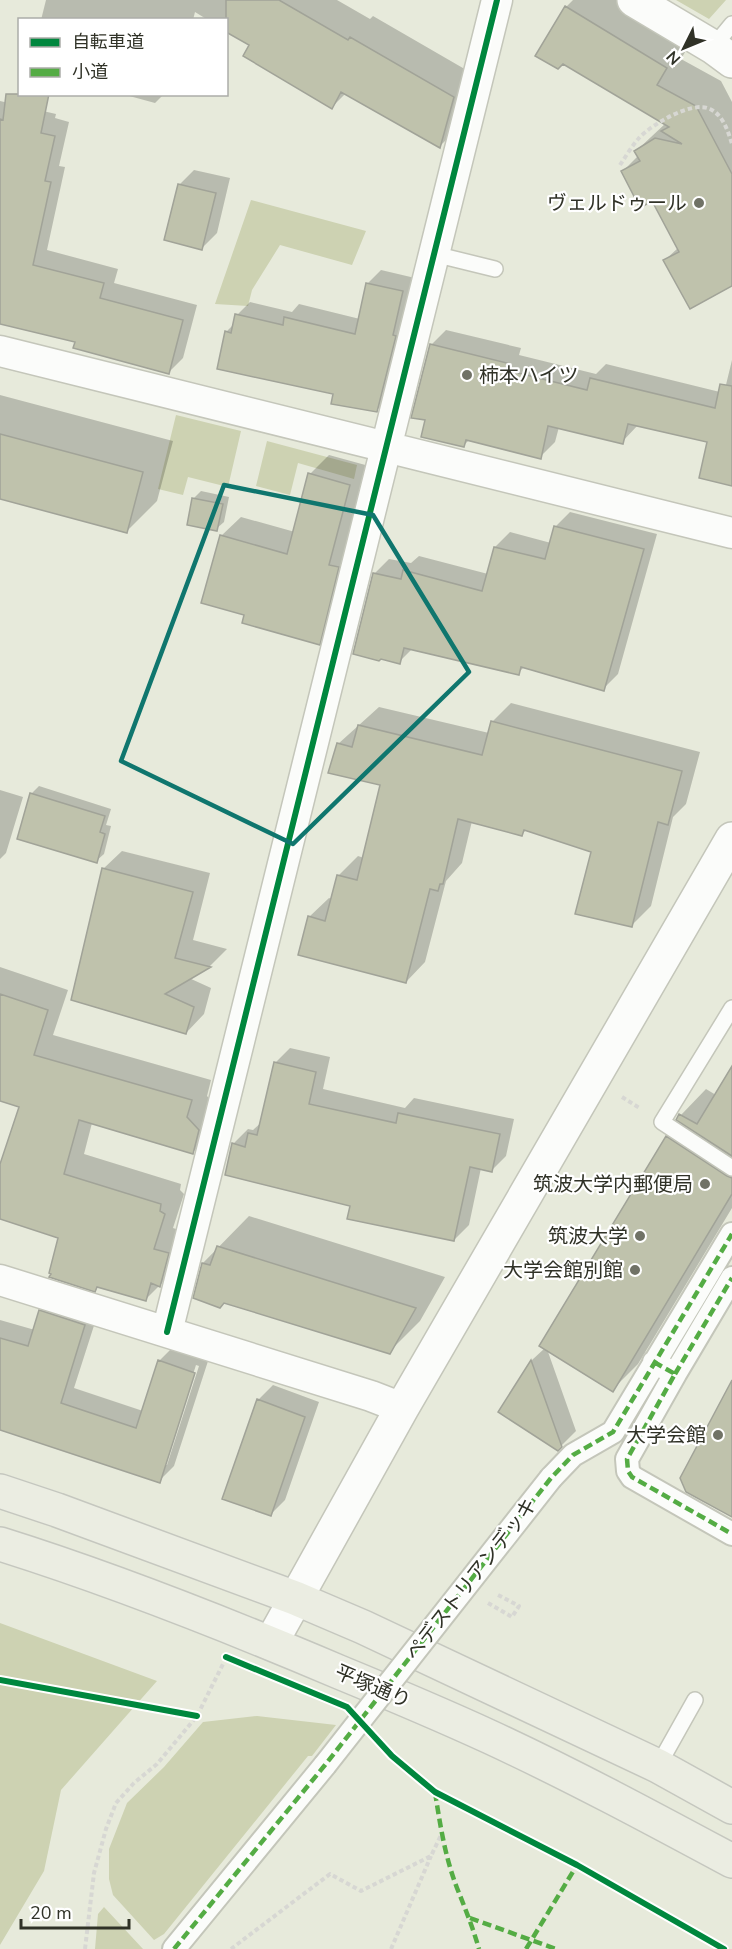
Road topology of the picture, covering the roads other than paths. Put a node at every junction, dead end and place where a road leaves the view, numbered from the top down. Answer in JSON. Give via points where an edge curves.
{"nodes":[{"id":1,"x":497,"y":0,"type":"edge"},
{"id":2,"x":634,"y":0,"type":"edge"},
{"id":3,"x":726,"y":44,"type":"edge"},
{"id":4,"x":434,"y":254,"type":"junction"},
{"id":5,"x":495,"y":269,"type":"dead end"},
{"id":6,"x":0,"y":351,"type":"edge"},
{"id":7,"x":386,"y":447,"type":"junction"},
{"id":8,"x":732,"y":533,"type":"edge"},
{"id":9,"x":732,"y":839,"type":"edge"},
{"id":10,"x":732,"y":1008,"type":"edge"},
{"id":11,"x":732,"y":1168,"type":"edge"},
{"id":12,"x":732,"y":1234,"type":"edge"},
{"id":13,"x":732,"y":1278,"type":"edge"},
{"id":14,"x":0,"y":1280,"type":"edge"},
{"id":15,"x":166,"y":1332,"type":"junction"},
{"id":16,"x":654,"y":1362,"type":"junction"},
{"id":17,"x":675,"y":1374,"type":"junction"},
{"id":18,"x":402,"y":1408,"type":"junction"},
{"id":19,"x":0,"y":1491,"type":"edge"},
{"id":20,"x":732,"y":1534,"type":"edge"},
{"id":21,"x":0,"y":1544,"type":"edge"},
{"id":22,"x":294,"y":1598,"type":"junction"},
{"id":23,"x":271,"y":1642,"type":"junction"},
{"id":24,"x":695,"y":1700,"type":"dead end"},
{"id":25,"x":658,"y":1766,"type":"junction"},
{"id":26,"x":732,"y":1807,"type":"edge"},
{"id":27,"x":732,"y":1860,"type":"edge"},
{"id":28,"x":174,"y":1949,"type":"edge"}],
"edges":[{"from":1,"to":4,"type":"street"},
{"from":2,"to":3,"type":"street"},
{"from":4,"to":5,"type":"lane"},
{"from":4,"to":7,"type":"street"},
{"from":6,"to":7,"type":"street"},
{"from":7,"to":8,"type":"street"},
{"from":7,"to":15,"type":"street"},
{"from":9,"to":18,"type":"street"},
{"from":10,"to":11,"type":"lane","via":[[662,1122]]},
{"from":12,"to":16,"type":"street","name":"ペデストリアンデッキ"},
{"from":13,"to":17,"type":"street"},
{"from":14,"to":15,"type":"street"},
{"from":15,"to":18,"type":"street"},
{"from":16,"to":17,"type":"street"},
{"from":16,"to":28,"type":"street","name":"ペデストリアンデッキ","bridge":true,"via":[[613,1432],[573,1455],[552,1478]]},
{"from":17,"to":20,"type":"street","via":[[627,1460],[628,1471],[632,1477]]},
{"from":18,"to":22,"type":"street"},
{"from":19,"to":22,"type":"main road"},
{"from":21,"to":23,"type":"main road","name":"平塚通り"},
{"from":22,"to":23,"type":"street"},
{"from":22,"to":25,"type":"main road"},
{"from":23,"to":27,"type":"main road","name":"平塚通り","via":[[490,1737]]},
{"from":24,"to":25,"type":"lane"},
{"from":25,"to":26,"type":"main road"}]}
